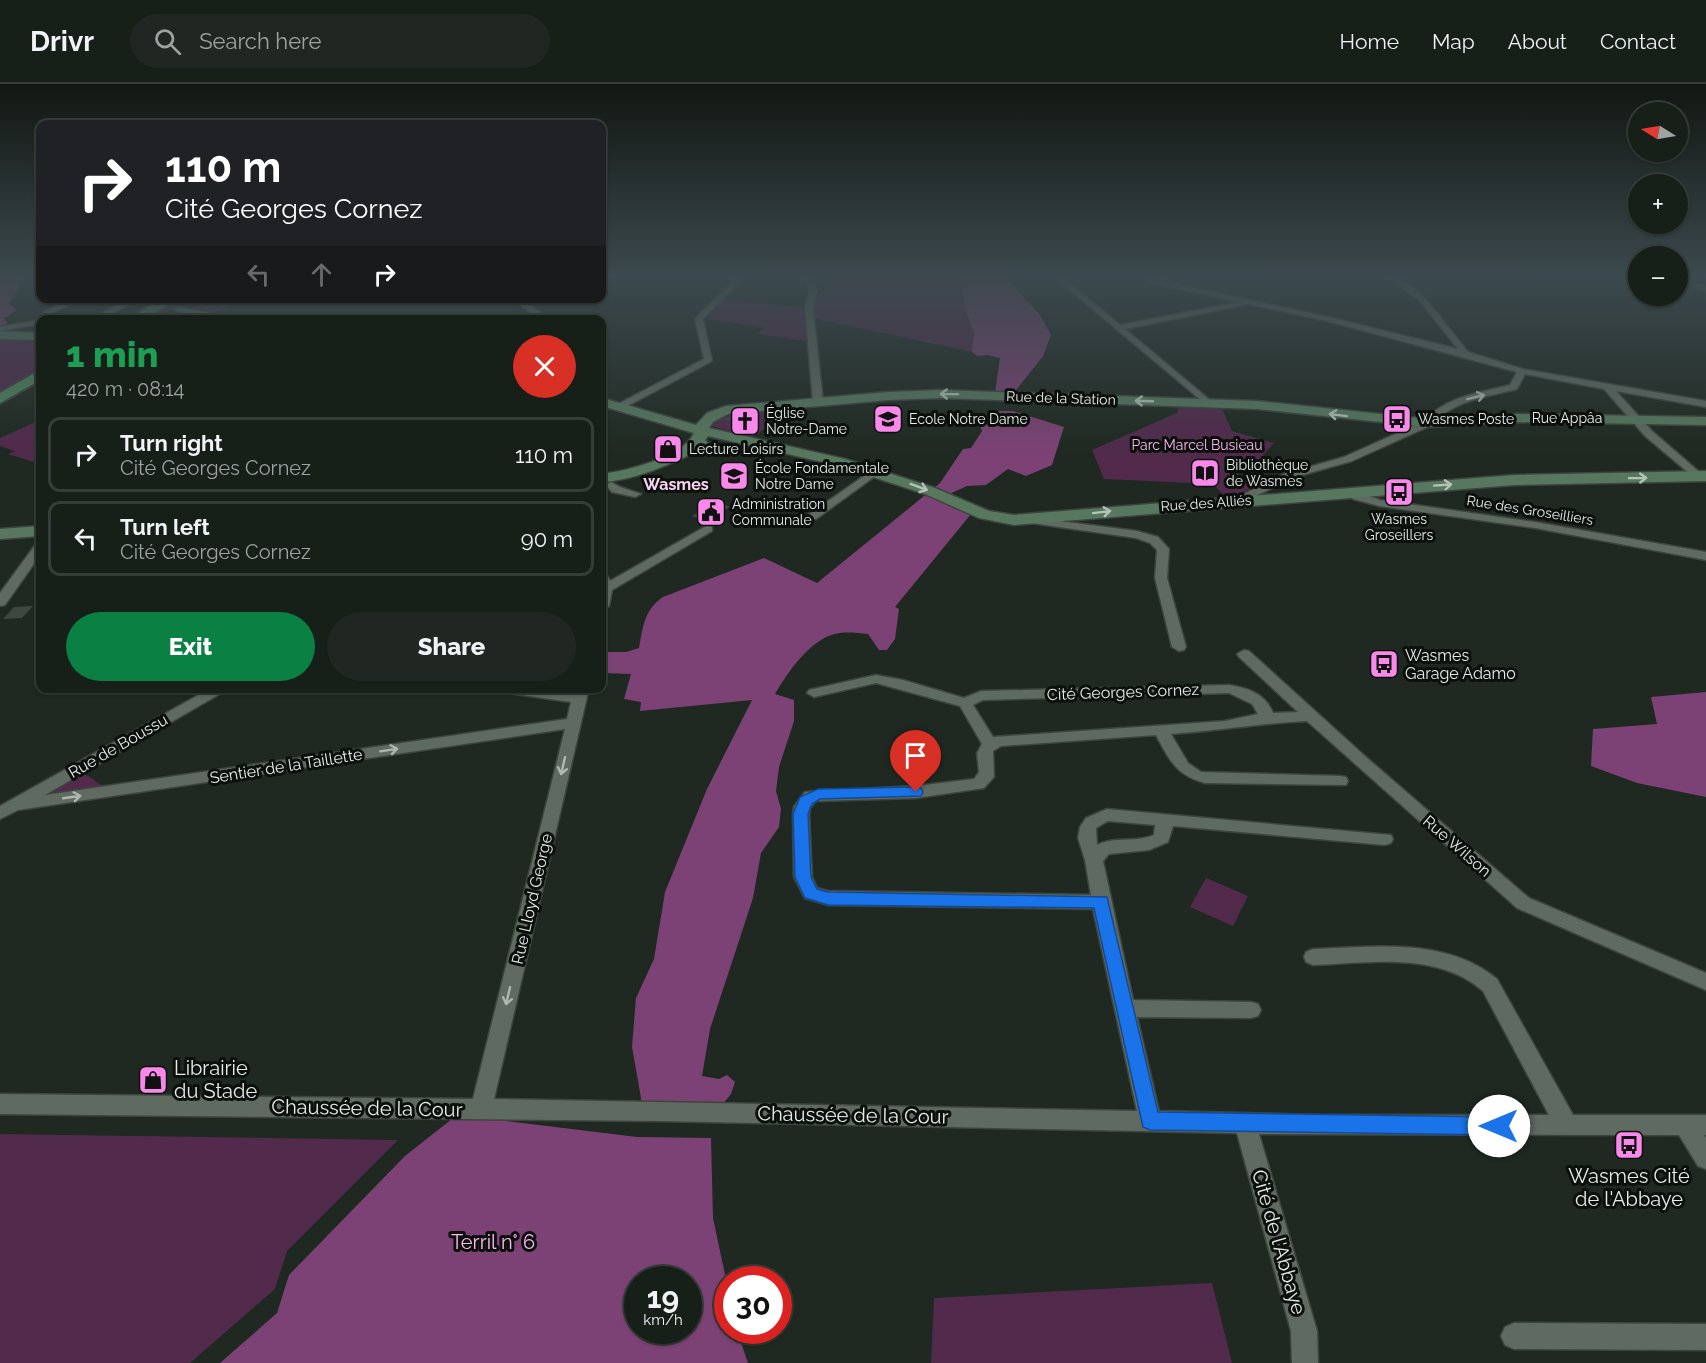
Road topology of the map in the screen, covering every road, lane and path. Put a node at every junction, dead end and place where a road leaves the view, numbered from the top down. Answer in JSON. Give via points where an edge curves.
{"nodes":[{"id":1,"x":703,"y":335,"type":"edge"},
{"id":2,"x":811,"y":335,"type":"edge"},
{"id":3,"x":1129,"y":335,"type":"edge"},
{"id":4,"x":1394,"y":335,"type":"edge"},
{"id":5,"x":1450,"y":335,"type":"edge"},
{"id":6,"x":1465,"y":354,"type":"junction"},
{"id":7,"x":1522,"y":371,"type":"junction"},
{"id":8,"x":36,"y":376,"type":"edge"},
{"id":9,"x":1607,"y":386,"type":"junction"},
{"id":10,"x":0,"y":399,"type":"edge"},
{"id":11,"x":818,"y":402,"type":"junction"},
{"id":12,"x":606,"y":403,"type":"edge"},
{"id":13,"x":1208,"y":403,"type":"junction"},
{"id":14,"x":1706,"y":404,"type":"edge"},
{"id":15,"x":619,"y":407,"type":"junction"},
{"id":16,"x":1638,"y":420,"type":"junction"},
{"id":17,"x":1706,"y":421,"type":"edge"},
{"id":18,"x":1428,"y":423,"type":"junction"},
{"id":19,"x":702,"y":427,"type":"junction"},
{"id":20,"x":720,"y":434,"type":"junction"},
{"id":21,"x":690,"y":449,"type":"junction"},
{"id":22,"x":874,"y":472,"type":"junction"},
{"id":23,"x":1703,"y":476,"type":"edge"},
{"id":24,"x":611,"y":481,"type":"edge"},
{"id":25,"x":1350,"y":492,"type":"junction"},
{"id":26,"x":1249,"y":500,"type":"junction"},
{"id":27,"x":812,"y":517,"type":"dead end"},
{"id":28,"x":1028,"y":520,"type":"junction"},
{"id":29,"x":708,"y":529,"type":"dead end"},
{"id":30,"x":36,"y":531,"type":"edge"},
{"id":31,"x":0,"y":534,"type":"edge"},
{"id":32,"x":36,"y":552,"type":"edge"},
{"id":33,"x":1706,"y":556,"type":"edge"},
{"id":34,"x":606,"y":581,"type":"edge"},
{"id":35,"x":0,"y":602,"type":"edge"},
{"id":36,"x":1179,"y":647,"type":"dead end"},
{"id":37,"x":1244,"y":654,"type":"dead end"},
{"id":38,"x":214,"y":693,"type":"edge"},
{"id":39,"x":581,"y":693,"type":"edge"},
{"id":40,"x":814,"y":693,"type":"dead end"},
{"id":41,"x":965,"y":703,"type":"junction"},
{"id":42,"x":1310,"y":716,"type":"junction"},
{"id":43,"x":1263,"y":718,"type":"junction"},
{"id":44,"x":574,"y":723,"type":"junction"},
{"id":45,"x":1161,"y":730,"type":"junction"},
{"id":46,"x":990,"y":744,"type":"junction"},
{"id":47,"x":1340,"y":781,"type":"dead end"},
{"id":48,"x":7,"y":809,"type":"edge"},
{"id":49,"x":1172,"y":820,"type":"junction"},
{"id":50,"x":1385,"y":839,"type":"dead end"},
{"id":51,"x":1094,"y":860,"type":"junction"},
{"id":52,"x":1101,"y":902,"type":"junction"},
{"id":53,"x":1313,"y":957,"type":"dead end"},
{"id":54,"x":1706,"y":982,"type":"edge"},
{"id":55,"x":1125,"y":1008,"type":"junction"},
{"id":56,"x":1251,"y":1010,"type":"dead end"},
{"id":57,"x":0,"y":1104,"type":"edge"},
{"id":58,"x":481,"y":1109,"type":"junction"},
{"id":59,"x":1150,"y":1121,"type":"junction"},
{"id":60,"x":1245,"y":1122,"type":"junction"},
{"id":61,"x":1684,"y":1124,"type":"junction"},
{"id":62,"x":1706,"y":1125,"type":"edge"},
{"id":63,"x":1567,"y":1126,"type":"junction"},
{"id":64,"x":1706,"y":1158,"type":"edge"},
{"id":65,"x":1514,"y":1336,"type":"dead end"},
{"id":66,"x":1706,"y":1337,"type":"edge"},
{"id":67,"x":1305,"y":1363,"type":"edge"}],
"edges":[{"from":1,"to":15,"type":"street","via":[[707,361]]},
{"from":2,"to":11,"type":"street"},
{"from":3,"to":13,"type":"street"},
{"from":4,"to":6,"type":"street"},
{"from":5,"to":6,"type":"street"},
{"from":6,"to":7,"type":"street"},
{"from":7,"to":9,"type":"street"},
{"from":18,"to":7,"type":"street","one_way":true,"via":[[1435,413],[1451,404],[1514,387]]},
{"from":8,"to":10,"type":"main road"},
{"from":9,"to":14,"type":"street"},
{"from":9,"to":16,"type":"street"},
{"from":13,"to":11,"type":"street","name":"Rue de la Station","one_way":true,"via":[[942,394]]},
{"from":11,"to":19,"type":"street","name":"Rue de la Station","via":[[726,410]]},
{"from":12,"to":15,"type":"street","name":"Rue des Alliés"},
{"from":18,"to":13,"type":"street","name":"Rue de la Station","one_way":true},
{"from":15,"to":19,"type":"street","name":"Rue des Alliés"},
{"from":16,"to":17,"type":"street","name":"Rue Appâa"},
{"from":16,"to":18,"type":"street","name":"Rue Appâa","via":[[1518,418]]},
{"from":16,"to":23,"type":"street","via":[[1664,448]]},
{"from":18,"to":26,"type":"street","via":[[1348,459],[1288,477],[1248,496]]},
{"from":19,"to":20,"type":"street","name":"Rue des Alliés"},
{"from":19,"to":21,"type":"street","via":[[701,436]]},
{"from":20,"to":21,"type":"street"},
{"from":20,"to":22,"type":"street","name":"Rue des Alliés"},
{"from":21,"to":24,"type":"street","via":[[636,475]]},
{"from":22,"to":27,"type":"street"},
{"from":22,"to":28,"type":"street","name":"Rue des Alliés","one_way":true,"via":[[985,515]]},
{"from":25,"to":23,"type":"street","name":"Rue des Alliés","one_way":true,"via":[[1522,480]]},
{"from":25,"to":26,"type":"street","name":"Rue des Alliés"},
{"from":25,"to":33,"type":"street","name":"Rue des Groseilliers","via":[[1379,503],[1535,525]]},
{"from":28,"to":26,"type":"street","name":"Rue des Alliés","one_way":true},
{"from":28,"to":36,"type":"street","via":[[1137,535],[1160,544],[1161,578]]},
{"from":29,"to":34,"type":"street"},
{"from":30,"to":31,"type":"street"},
{"from":32,"to":35,"type":"street"},
{"from":37,"to":42,"type":"street","name":"Rue Wilson"},
{"from":38,"to":48,"type":"street","name":"Rue de Boussu"},
{"from":39,"to":44,"type":"street","name":"Rue Lloyd George"},
{"from":40,"to":41,"type":"street","via":[[876,680]]},
{"from":41,"to":43,"type":"street","name":"Cité Georges Cornez","via":[[981,696],[1229,689],[1255,700],[1266,710]]},
{"from":41,"to":46,"type":"street"},
{"from":42,"to":43,"type":"street"},
{"from":42,"to":54,"type":"street","name":"Rue Wilson","via":[[1523,903]]},
{"from":43,"to":45,"type":"street","via":[[1225,726]]},
{"from":48,"to":44,"type":"street","name":"Sentier de la Taillette","one_way":true},
{"from":44,"to":58,"type":"street","name":"Rue Lloyd George","one_way":true},
{"from":45,"to":46,"type":"street"},
{"from":45,"to":47,"type":"street","via":[[1191,776]]},
{"from":46,"to":52,"type":"street","via":[[984,753],[988,775],[978,784],[916,792],[811,796],[801,814],[803,877],[811,893],[828,898]]},
{"from":49,"to":50,"type":"street"},
{"from":49,"to":51,"type":"street","via":[[1164,824],[1162,838],[1149,844],[1104,848]]},
{"from":49,"to":51,"type":"street","via":[[1098,817],[1086,829]]},
{"from":51,"to":52,"type":"street"},
{"from":52,"to":55,"type":"street"},
{"from":53,"to":63,"type":"street","via":[[1420,956],[1484,977]]},
{"from":55,"to":56,"type":"street"},
{"from":55,"to":59,"type":"street"},
{"from":57,"to":58,"type":"street","name":"Chaussée de la Cour"},
{"from":58,"to":59,"type":"street","name":"Chaussée de la Cour"},
{"from":59,"to":60,"type":"street","name":"Chaussée de la Cour"},
{"from":60,"to":63,"type":"street","name":"Chaussée de la Cour"},
{"from":60,"to":67,"type":"street","name":"Cité de l'Abbaye","via":[[1304,1331]]},
{"from":61,"to":62,"type":"street","name":"Chaussée de la Cour"},
{"from":61,"to":63,"type":"street","name":"Chaussée de la Cour"},
{"from":61,"to":64,"type":"street"},
{"from":65,"to":66,"type":"street"}]}
